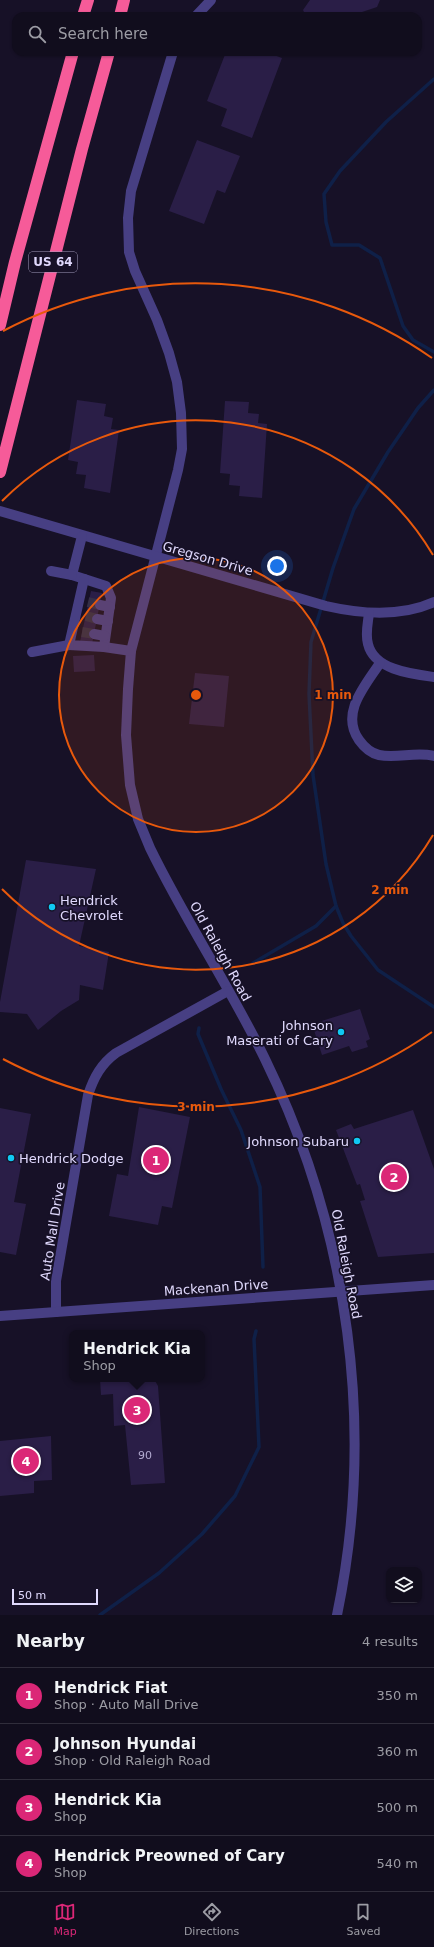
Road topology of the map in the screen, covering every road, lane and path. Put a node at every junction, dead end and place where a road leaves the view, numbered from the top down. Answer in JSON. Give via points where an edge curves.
{"nodes":[{"id":1,"x":88,"y":0,"type":"edge"},
{"id":2,"x":124,"y":0,"type":"edge"},
{"id":3,"x":211,"y":0,"type":"edge"},
{"id":4,"x":84,"y":12,"type":"edge"},
{"id":5,"x":121,"y":12,"type":"edge"},
{"id":6,"x":200,"y":12,"type":"edge"},
{"id":7,"x":72,"y":56,"type":"edge"},
{"id":8,"x":108,"y":56,"type":"edge"},
{"id":9,"x":172,"y":56,"type":"edge"},
{"id":10,"x":0,"y":325,"type":"edge"},
{"id":11,"x":0,"y":472,"type":"edge"},
{"id":12,"x":0,"y":511,"type":"edge"},
{"id":13,"x":82,"y":536,"type":"junction"},
{"id":14,"x":156,"y":556,"type":"junction"},
{"id":15,"x":52,"y":571,"type":"dead end"},
{"id":16,"x":72,"y":575,"type":"junction"},
{"id":17,"x":84,"y":579,"type":"junction"},
{"id":18,"x":434,"y":602,"type":"edge"},
{"id":19,"x":100,"y":604,"type":"tunnel mouth"},
{"id":20,"x":110,"y":607,"type":"junction"},
{"id":21,"x":369,"y":613,"type":"junction"},
{"id":22,"x":97,"y":619,"type":"tunnel mouth"},
{"id":23,"x":108,"y":621,"type":"junction"},
{"id":24,"x":94,"y":634,"type":"tunnel mouth"},
{"id":25,"x":105,"y":636,"type":"junction"},
{"id":26,"x":69,"y":646,"type":"junction"},
{"id":27,"x":104,"y":647,"type":"junction"},
{"id":28,"x":131,"y":651,"type":"junction"},
{"id":29,"x":32,"y":652,"type":"dead end"},
{"id":30,"x":380,"y":663,"type":"junction"},
{"id":31,"x":434,"y":677,"type":"edge"},
{"id":32,"x":434,"y":756,"type":"edge"},
{"id":33,"x":228,"y":991,"type":"junction"},
{"id":34,"x":434,"y":1285,"type":"edge"},
{"id":35,"x":342,"y":1291,"type":"junction"},
{"id":36,"x":56,"y":1312,"type":"junction"},
{"id":37,"x":0,"y":1316,"type":"edge"},
{"id":38,"x":337,"y":1615,"type":"edge"}],
"edges":[{"from":1,"to":4,"type":"highway"},
{"from":2,"to":5,"type":"highway"},
{"from":3,"to":6,"type":"street"},
{"from":7,"to":10,"type":"highway","number":"US 64"},
{"from":8,"to":11,"type":"highway","number":"US 64"},
{"from":9,"to":14,"type":"street","name":"Old Raleigh Road","via":[[131,191],[128,218],[129,252],[134,271],[169,353],[177,382],[181,413],[182,449]]},
{"from":12,"to":13,"type":"street","name":"Gregson Drive"},
{"from":13,"to":14,"type":"street","name":"Gregson Drive"},
{"from":13,"to":16,"type":"street"},
{"from":14,"to":21,"type":"street","name":"Gregson Drive","via":[[307,600]]},
{"from":14,"to":28,"type":"street","name":"Old Raleigh Road"},
{"from":15,"to":16,"type":"street"},
{"from":16,"to":17,"type":"street"},
{"from":17,"to":20,"type":"street","via":[[106,586],[111,598]]},
{"from":17,"to":26,"type":"street","via":[[84,601],[78,631]]},
{"from":18,"to":21,"type":"street","name":"Gregson Drive","via":[[401,611]]},
{"from":19,"to":20,"type":"street"},
{"from":20,"to":23,"type":"street"},
{"from":21,"to":30,"type":"street","via":[[368,645]]},
{"from":22,"to":23,"type":"street"},
{"from":23,"to":25,"type":"street"},
{"from":24,"to":25,"type":"street"},
{"from":25,"to":27,"type":"street"},
{"from":26,"to":27,"type":"street"},
{"from":26,"to":29,"type":"street"},
{"from":27,"to":28,"type":"street"},
{"from":28,"to":33,"type":"street","name":"Old Raleigh Road","via":[[126,735],[130,785],[138,819],[163,875]]},
{"from":30,"to":31,"type":"street"},
{"from":30,"to":32,"type":"street","via":[[353,708],[352,718],[356,736],[370,751],[379,755]]},
{"from":33,"to":35,"type":"street","name":"Old Raleigh Road","via":[[265,1059],[295,1124],[333,1244]]},
{"from":33,"to":36,"type":"street","name":"Auto Mall Drive","via":[[116,1053],[108,1059],[94,1078],[88,1095],[56,1281]]},
{"from":34,"to":35,"type":"street","name":"Mackenan Drive"},
{"from":35,"to":36,"type":"street","name":"Mackenan Drive"},
{"from":35,"to":38,"type":"street","name":"Old Raleigh Road","via":[[353,1384],[355,1446],[349,1543]]},
{"from":36,"to":37,"type":"street","name":"Mackenan Drive"}]}
